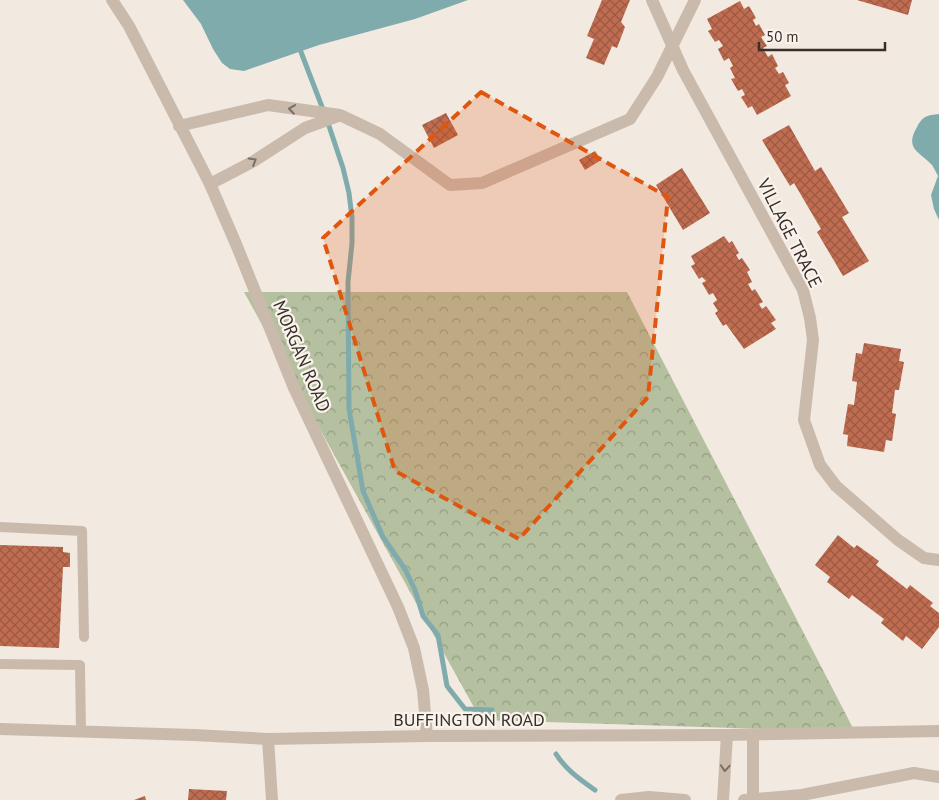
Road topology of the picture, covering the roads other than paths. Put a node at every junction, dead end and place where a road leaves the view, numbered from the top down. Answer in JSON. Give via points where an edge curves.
{"nodes":[{"id":1,"x":112,"y":0,"type":"edge"},
{"id":2,"x":652,"y":0,"type":"edge"},
{"id":3,"x":696,"y":0,"type":"edge"},
{"id":4,"x":673,"y":46,"type":"junction"},
{"id":5,"x":340,"y":115,"type":"junction"},
{"id":6,"x":180,"y":126,"type":"junction"},
{"id":7,"x":210,"y":184,"type":"junction"},
{"id":8,"x":0,"y":528,"type":"edge"},
{"id":9,"x":939,"y":560,"type":"edge"},
{"id":10,"x":84,"y":636,"type":"dead end"},
{"id":11,"x":0,"y":664,"type":"edge"},
{"id":12,"x":0,"y":729,"type":"edge"},
{"id":13,"x":939,"y":731,"type":"edge"},
{"id":14,"x":81,"y":732,"type":"junction"},
{"id":15,"x":728,"y":735,"type":"junction"},
{"id":16,"x":753,"y":735,"type":"junction"},
{"id":17,"x":428,"y":736,"type":"junction"},
{"id":18,"x":268,"y":738,"type":"junction"},
{"id":19,"x":939,"y":776,"type":"edge"},
{"id":20,"x":802,"y":798,"type":"edge"},
{"id":21,"x":748,"y":799,"type":"edge"},
{"id":22,"x":272,"y":800,"type":"edge"},
{"id":23,"x":621,"y":800,"type":"edge"},
{"id":24,"x":685,"y":800,"type":"edge"},
{"id":25,"x":723,"y":800,"type":"edge"}],
"edges":[{"from":1,"to":6,"type":"street","name":"MORGAN ROAD","via":[[129,26]]},
{"from":2,"to":4,"type":"street","name":"VILLAGE TRACE"},
{"from":3,"to":4,"type":"street"},
{"from":4,"to":5,"type":"street","via":[[630,119],[482,184],[450,185],[380,134]]},
{"from":4,"to":9,"type":"street","name":"VILLAGE TRACE","via":[[803,290],[812,340],[804,420],[820,465],[836,486],[898,540],[924,558]]},
{"from":5,"to":6,"type":"street","one_way":true,"via":[[268,106]]},
{"from":7,"to":5,"type":"street","one_way":true,"via":[[254,161],[304,128]]},
{"from":6,"to":7,"type":"street","name":"MORGAN ROAD"},
{"from":7,"to":17,"type":"street","name":"MORGAN ROAD","via":[[294,388],[398,607],[414,648]]},
{"from":8,"to":10,"type":"lane","via":[[82,531]]},
{"from":11,"to":14,"type":"lane","via":[[80,665]]},
{"from":12,"to":14,"type":"street","name":"BUFFINGTON ROAD"},
{"from":13,"to":16,"type":"street","name":"BUFFINGTON ROAD"},
{"from":14,"to":18,"type":"street","name":"BUFFINGTON ROAD"},
{"from":15,"to":16,"type":"street","name":"BUFFINGTON ROAD"},
{"from":15,"to":17,"type":"street","name":"BUFFINGTON ROAD"},
{"from":15,"to":25,"type":"street","one_way":true},
{"from":16,"to":21,"type":"street"},
{"from":17,"to":18,"type":"street","name":"BUFFINGTON ROAD"},
{"from":18,"to":22,"type":"street"},
{"from":19,"to":20,"type":"street","via":[[914,773]]},
{"from":20,"to":21,"type":"street"},
{"from":23,"to":24,"type":"street","via":[[649,797]]}]}
